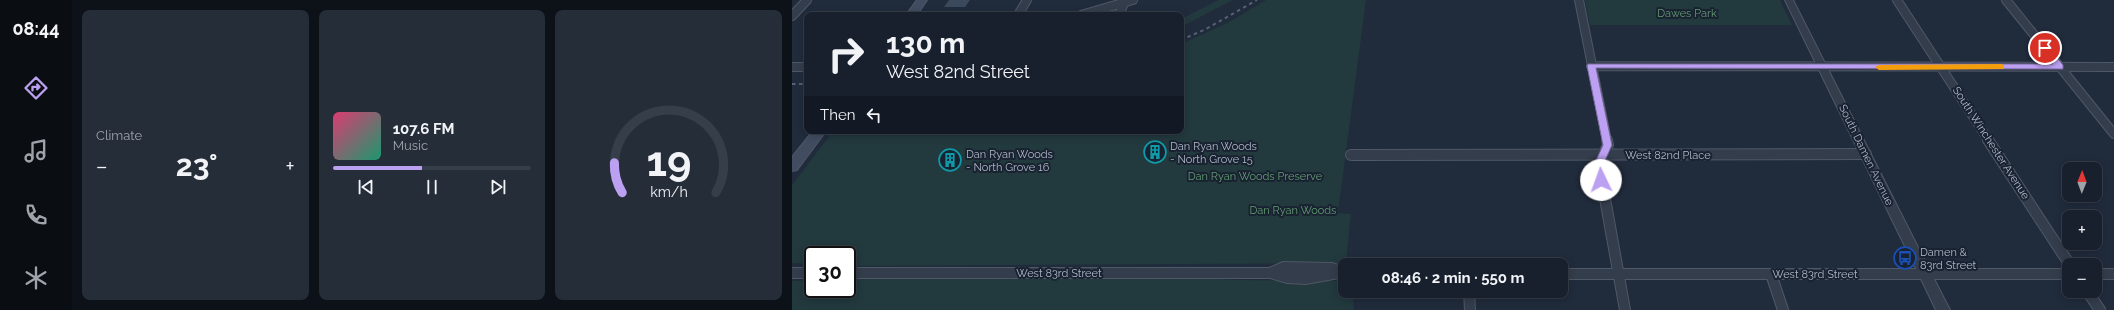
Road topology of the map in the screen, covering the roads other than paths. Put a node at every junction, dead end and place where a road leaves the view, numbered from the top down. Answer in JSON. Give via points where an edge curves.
{"nodes":[{"id":1,"x":807,"y":0,"type":"edge"},
{"id":2,"x":922,"y":0,"type":"edge"},
{"id":3,"x":1027,"y":0,"type":"edge"},
{"id":4,"x":1133,"y":0,"type":"edge"},
{"id":5,"x":1579,"y":0,"type":"edge"},
{"id":6,"x":1789,"y":0,"type":"edge"},
{"id":7,"x":1898,"y":0,"type":"edge"},
{"id":8,"x":2006,"y":0,"type":"edge"},
{"id":9,"x":1124,"y":3,"type":"junction"},
{"id":10,"x":913,"y":12,"type":"edge"},
{"id":11,"x":1020,"y":12,"type":"edge"},
{"id":12,"x":1092,"y":12,"type":"edge"},
{"id":13,"x":1120,"y":12,"type":"edge"},
{"id":14,"x":792,"y":16,"type":"edge"},
{"id":15,"x":1591,"y":66,"type":"junction"},
{"id":16,"x":1822,"y":66,"type":"junction"},
{"id":17,"x":1941,"y":67,"type":"junction"},
{"id":18,"x":2060,"y":67,"type":"junction"},
{"id":19,"x":2114,"y":67,"type":"edge"},
{"id":20,"x":792,"y":68,"type":"edge"},
{"id":21,"x":804,"y":68,"type":"edge"},
{"id":22,"x":818,"y":134,"type":"edge"},
{"id":23,"x":2114,"y":134,"type":"edge"},
{"id":24,"x":1866,"y":154,"type":"junction"},
{"id":25,"x":1351,"y":155,"type":"dead end"},
{"id":26,"x":1602,"y":155,"type":"junction"},
{"id":27,"x":792,"y":166,"type":"edge"},
{"id":28,"x":2065,"y":258,"type":"edge"},
{"id":29,"x":792,"y":273,"type":"edge"},
{"id":30,"x":804,"y":273,"type":"edge"},
{"id":31,"x":856,"y":273,"type":"edge"},
{"id":32,"x":1338,"y":274,"type":"edge"},
{"id":33,"x":1568,"y":274,"type":"edge"},
{"id":34,"x":1618,"y":274,"type":"junction"},
{"id":35,"x":1771,"y":274,"type":"junction"},
{"id":36,"x":1925,"y":274,"type":"junction"},
{"id":37,"x":2062,"y":274,"type":"edge"},
{"id":38,"x":2102,"y":274,"type":"edge"},
{"id":39,"x":2114,"y":274,"type":"edge"},
{"id":40,"x":1469,"y":298,"type":"edge"},
{"id":41,"x":2092,"y":298,"type":"edge"},
{"id":42,"x":1470,"y":310,"type":"edge"},
{"id":43,"x":1624,"y":310,"type":"edge"},
{"id":44,"x":1783,"y":310,"type":"edge"},
{"id":45,"x":1943,"y":310,"type":"edge"},
{"id":46,"x":2100,"y":310,"type":"edge"}],
"edges":[{"from":1,"to":14,"type":"street"},
{"from":2,"to":10,"type":"main road"},
{"from":3,"to":11,"type":"street"},
{"from":4,"to":9,"type":"street"},
{"from":5,"to":15,"type":"street"},
{"from":6,"to":16,"type":"street","name":"South Damen Avenue"},
{"from":7,"to":17,"type":"street","name":"South Winchester Avenue"},
{"from":8,"to":18,"type":"street"},
{"from":9,"to":12,"type":"street"},
{"from":9,"to":13,"type":"street"},
{"from":15,"to":16,"type":"street"},
{"from":15,"to":26,"type":"street","via":[[1608,145]]},
{"from":16,"to":17,"type":"street"},
{"from":16,"to":24,"type":"street","name":"South Damen Avenue"},
{"from":17,"to":18,"type":"street"},
{"from":17,"to":28,"type":"street","name":"South Winchester Avenue"},
{"from":18,"to":19,"type":"street"},
{"from":18,"to":23,"type":"street"},
{"from":20,"to":21,"type":"street"},
{"from":22,"to":27,"type":"main road"},
{"from":24,"to":26,"type":"street","name":"West 82nd Place"},
{"from":24,"to":36,"type":"street","name":"South Damen Avenue"},
{"from":25,"to":26,"type":"street","name":"West 82nd Place"},
{"from":26,"to":34,"type":"street","via":[[1599,165]]},
{"from":29,"to":30,"type":"street"},
{"from":31,"to":32,"type":"street","name":"West 83rd Street","via":[[1270,273],[1281,278],[1329,278]]},
{"from":33,"to":34,"type":"street","name":"West 83rd Street"},
{"from":34,"to":35,"type":"street","name":"West 83rd Street"},
{"from":34,"to":43,"type":"street"},
{"from":35,"to":36,"type":"street","name":"West 83rd Street"},
{"from":35,"to":44,"type":"street"},
{"from":36,"to":37,"type":"street","name":"West 83rd Street"},
{"from":36,"to":45,"type":"street","name":"South Damen Avenue"},
{"from":38,"to":39,"type":"street"},
{"from":40,"to":42,"type":"street"},
{"from":41,"to":46,"type":"street"}]}
